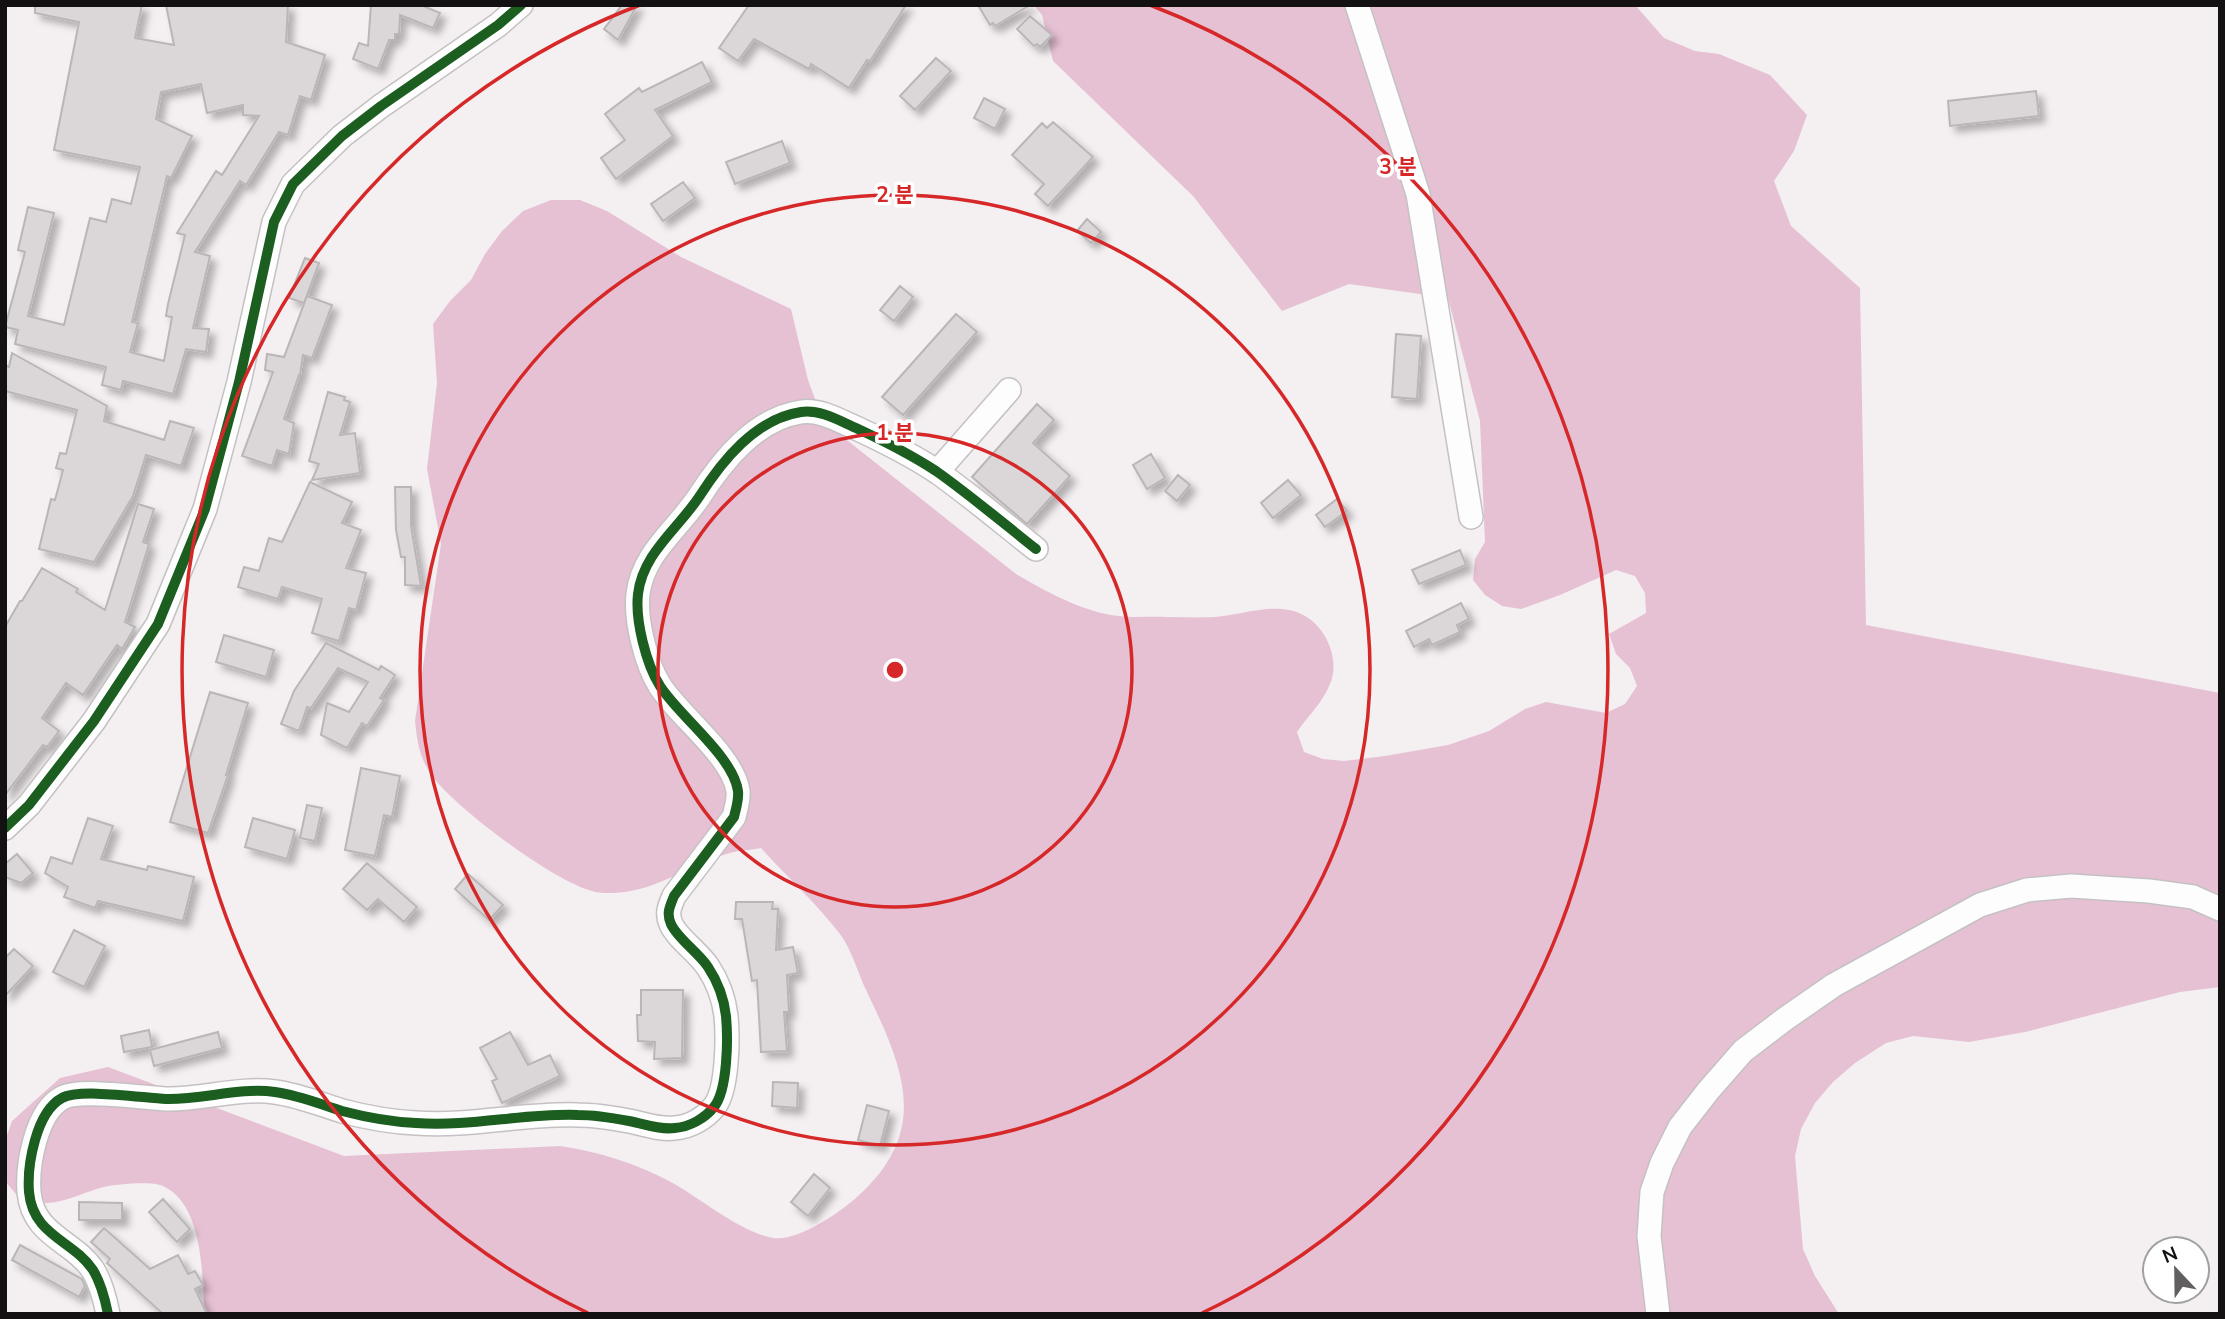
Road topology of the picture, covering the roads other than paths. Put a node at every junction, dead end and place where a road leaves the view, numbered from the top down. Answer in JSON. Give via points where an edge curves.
{"nodes":[{"id":1,"x":521,"y":5,"type":"edge"},
{"id":2,"x":1357,"y":5,"type":"edge"},
{"id":3,"x":1009,"y":390,"type":"dead end"},
{"id":4,"x":937,"y":472,"type":"junction"},
{"id":5,"x":1471,"y":517,"type":"dead end"},
{"id":6,"x":1036,"y":549,"type":"dead end"},
{"id":7,"x":5,"y":828,"type":"edge"},
{"id":8,"x":2220,"y":909,"type":"edge"},
{"id":9,"x":108,"y":1314,"type":"edge"},
{"id":10,"x":1658,"y":1314,"type":"edge"}],
"edges":[{"from":1,"to":7,"type":"street","via":[[371,113],[293,184],[274,222],[205,509],[158,624],[94,721],[29,805]]},
{"from":2,"to":5,"type":"street","via":[[1418,194]]},
{"from":3,"to":4,"type":"street"},
{"from":4,"to":6,"type":"street"},
{"from":4,"to":9,"type":"street","via":[[836,419],[810,411],[779,418],[747,439],[718,470],[644,568],[638,618],[649,663],[660,686],[728,767],[738,789],[734,817],[668,910],[671,925],[708,967],[720,989],[726,1049],[723,1082],[713,1109],[702,1119],[677,1128],[659,1128],[555,1114],[415,1123],[274,1092],[187,1100],[93,1094],[62,1098],[50,1108],[38,1130],[30,1160],[29,1192],[42,1226],[92,1268]]},
{"from":8,"to":10,"type":"street","via":[[2193,897],[2149,891],[2071,886],[2027,890],[1980,905],[1834,985],[1785,1019],[1743,1051],[1708,1091],[1680,1127],[1662,1163],[1652,1192],[1649,1236]]}]}
